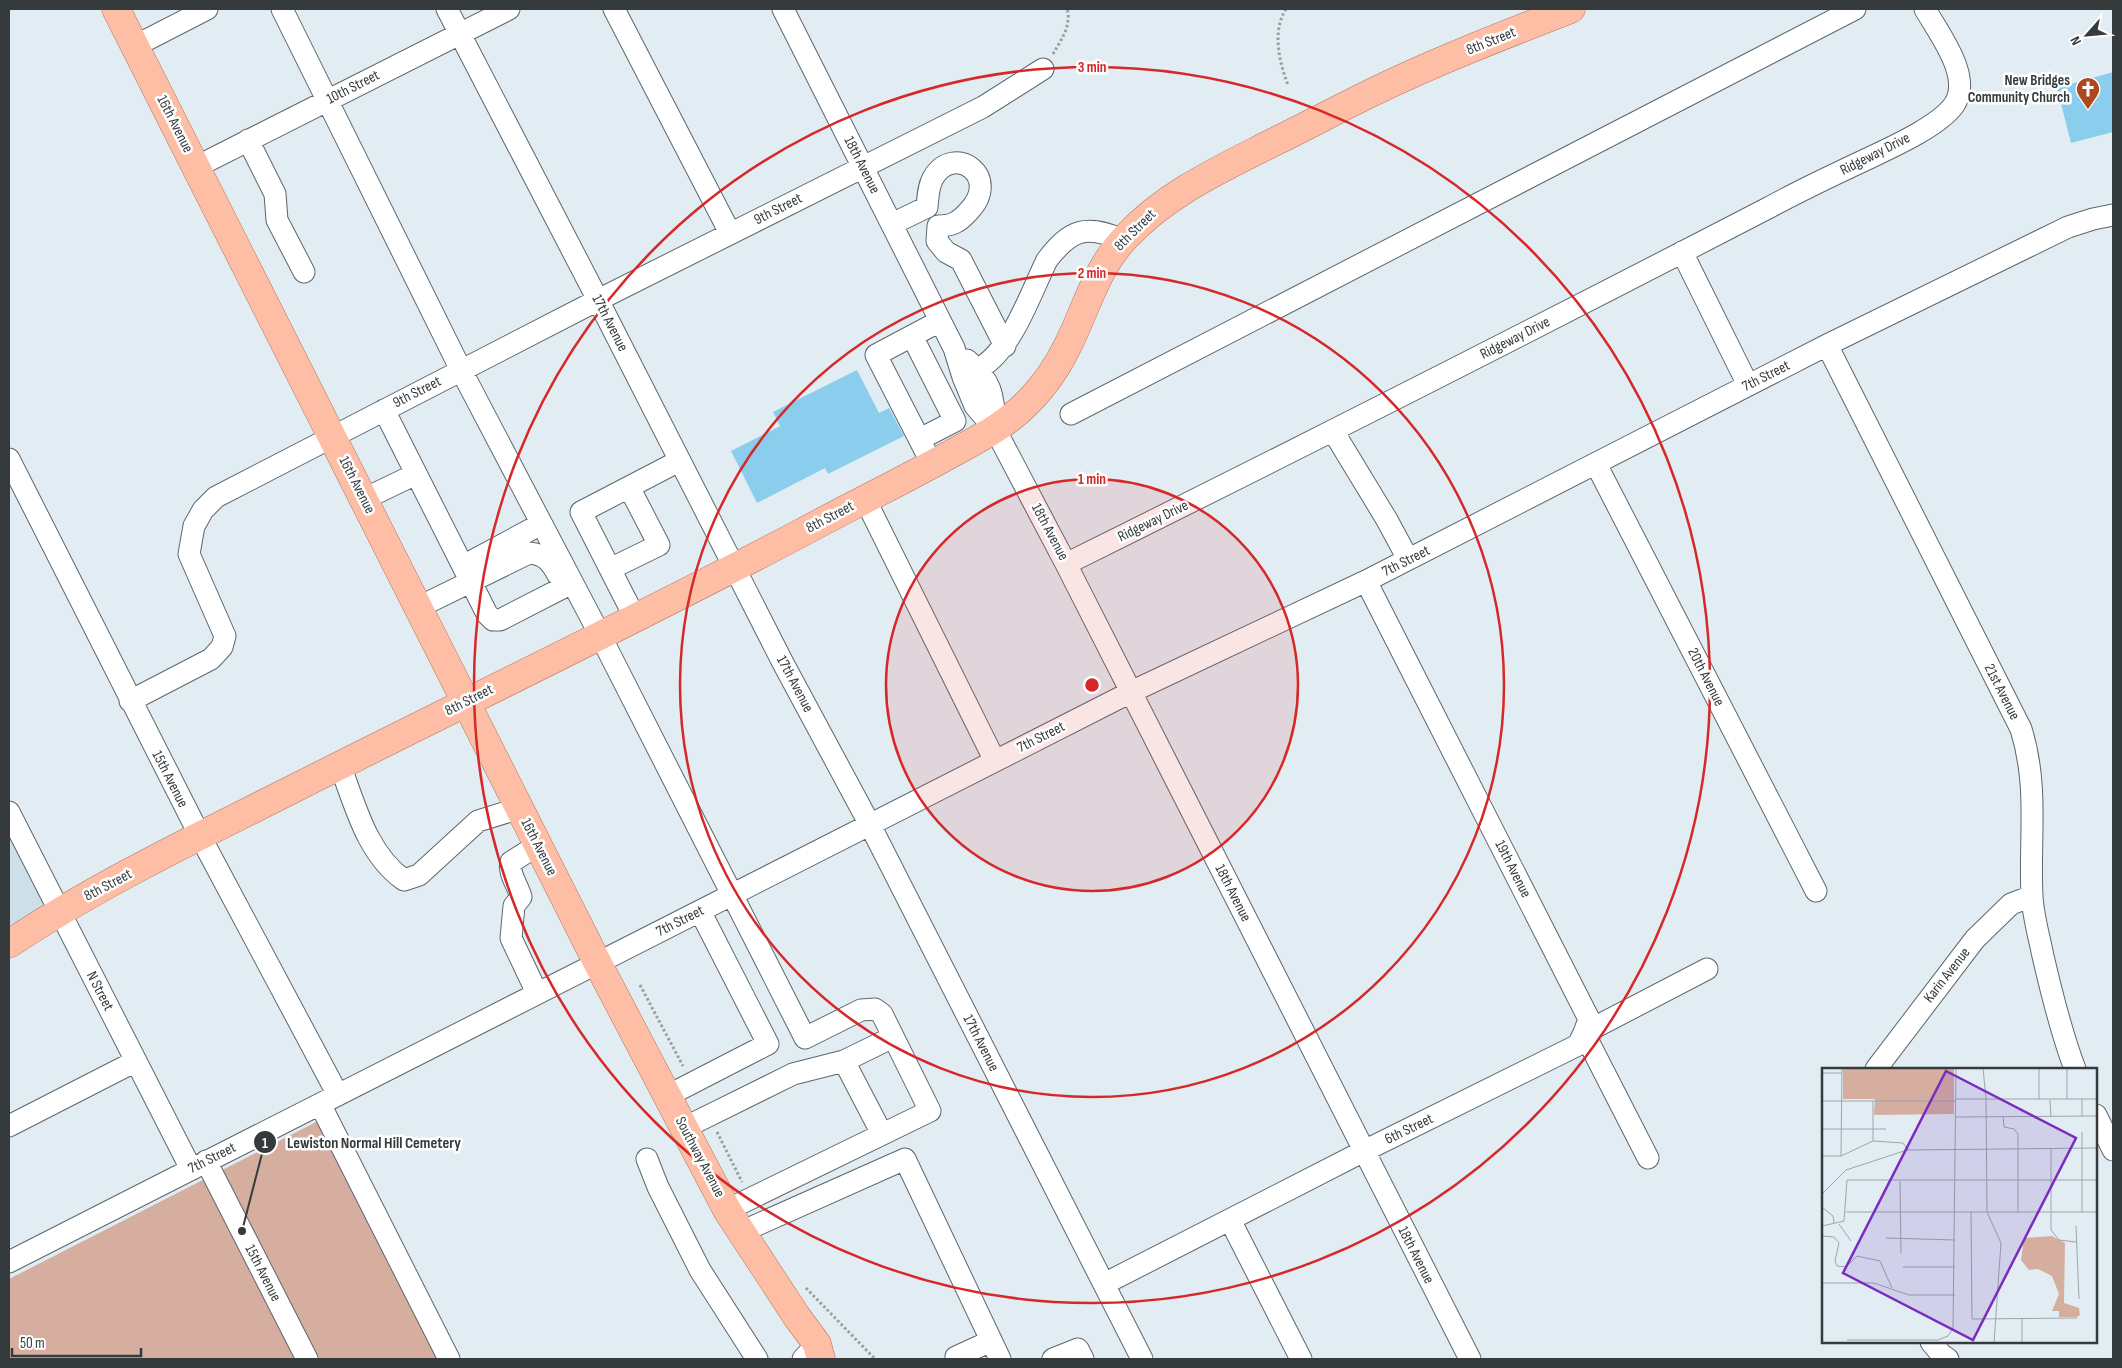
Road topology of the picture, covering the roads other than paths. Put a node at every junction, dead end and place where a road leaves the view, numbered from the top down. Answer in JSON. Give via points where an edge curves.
{"nodes":[{"id":1,"x":116,"y":9,"type":"edge"},
{"id":2,"x":207,"y":9,"type":"edge"},
{"id":3,"x":282,"y":9,"type":"edge"},
{"id":4,"x":447,"y":9,"type":"edge"},
{"id":5,"x":509,"y":9,"type":"edge"},
{"id":6,"x":614,"y":9,"type":"edge"},
{"id":7,"x":783,"y":9,"type":"edge"},
{"id":8,"x":1570,"y":9,"type":"edge"},
{"id":9,"x":1855,"y":9,"type":"edge"},
{"id":10,"x":1925,"y":9,"type":"edge"},
{"id":11,"x":459,"y":33,"type":"junction"},
{"id":12,"x":135,"y":46,"type":"junction"},
{"id":13,"x":1043,"y":69,"type":"road end"},
{"id":14,"x":328,"y":100,"type":"junction"},
{"id":15,"x":248,"y":140,"type":"junction"},
{"id":16,"x":863,"y":166,"type":"junction"},
{"id":17,"x":196,"y":167,"type":"junction"},
{"id":18,"x":927,"y":207,"type":"junction"},
{"id":19,"x":2113,"y":215,"type":"edge"},
{"id":20,"x":892,"y":224,"type":"junction"},
{"id":21,"x":938,"y":226,"type":"junction"},
{"id":22,"x":730,"y":233,"type":"junction"},
{"id":23,"x":1123,"y":240,"type":"junction"},
{"id":24,"x":1682,"y":252,"type":"junction"},
{"id":25,"x":304,"y":272,"type":"dead end"},
{"id":26,"x":598,"y":300,"type":"junction"},
{"id":27,"x":940,"y":321,"type":"junction"},
{"id":28,"x":912,"y":336,"type":"junction"},
{"id":29,"x":1828,"y":345,"type":"junction"},
{"id":30,"x":1005,"y":346,"type":"junction"},
{"id":31,"x":954,"y":348,"type":"junction"},
{"id":32,"x":460,"y":370,"type":"junction"},
{"id":33,"x":978,"y":370,"type":"junction"},
{"id":34,"x":1748,"y":386,"type":"junction"},
{"id":35,"x":384,"y":410,"type":"junction"},
{"id":36,"x":1071,"y":414,"type":"dead end"},
{"id":37,"x":995,"y":429,"type":"junction"},
{"id":38,"x":1333,"y":431,"type":"junction"},
{"id":39,"x":332,"y":436,"type":"junction"},
{"id":40,"x":920,"y":439,"type":"junction"},
{"id":41,"x":9,"y":459,"type":"edge"},
{"id":42,"x":679,"y":461,"type":"junction"},
{"id":43,"x":932,"y":464,"type":"junction"},
{"id":44,"x":1596,"y":464,"type":"junction"},
{"id":45,"x":416,"y":474,"type":"junction"},
{"id":46,"x":629,"y":487,"type":"junction"},
{"id":47,"x":364,"y":499,"type":"junction"},
{"id":48,"x":865,"y":499,"type":"junction"},
{"id":49,"x":541,"y":524,"type":"junction"},
{"id":50,"x":1408,"y":559,"type":"junction"},
{"id":51,"x":1066,"y":564,"type":"junction"},
{"id":52,"x":735,"y":567,"type":"junction"},
{"id":53,"x":610,"y":570,"type":"junction"},
{"id":54,"x":467,"y":573,"type":"junction"},
{"id":55,"x":1366,"y":581,"type":"junction"},
{"id":56,"x":568,"y":585,"type":"junction"},
{"id":57,"x":419,"y":607,"type":"junction"},
{"id":58,"x":635,"y":618,"type":"junction"},
{"id":59,"x":600,"y":635,"type":"junction"},
{"id":60,"x":1131,"y":692,"type":"junction"},
{"id":61,"x":130,"y":700,"type":"junction"},
{"id":62,"x":466,"y":701,"type":"junction"},
{"id":63,"x":995,"y":760,"type":"junction"},
{"id":64,"x":340,"y":765,"type":"junction"},
{"id":65,"x":520,"y":808,"type":"junction"},
{"id":66,"x":9,"y":812,"type":"edge"},
{"id":67,"x":869,"y":823,"type":"junction"},
{"id":68,"x":200,"y":836,"type":"junction"},
{"id":69,"x":538,"y":845,"type":"junction"},
{"id":70,"x":1816,"y":890,"type":"dead end"},
{"id":71,"x":732,"y":895,"type":"junction"},
{"id":72,"x":2032,"y":896,"type":"junction"},
{"id":73,"x":700,"y":910,"type":"junction"},
{"id":74,"x":59,"y":911,"type":"junction"},
{"id":75,"x":9,"y":944,"type":"edge"},
{"id":76,"x":597,"y":962,"type":"junction"},
{"id":77,"x":1707,"y":969,"type":"dead end"},
{"id":78,"x":536,"y":993,"type":"junction"},
{"id":79,"x":1584,"y":1033,"type":"junction"},
{"id":80,"x":893,"y":1038,"type":"junction"},
{"id":81,"x":136,"y":1061,"type":"junction"},
{"id":82,"x":844,"y":1061,"type":"junction"},
{"id":83,"x":1877,"y":1068,"type":"edge"},
{"id":84,"x":2075,"y":1068,"type":"edge"},
{"id":85,"x":668,"y":1096,"type":"junction"},
{"id":86,"x":329,"y":1100,"type":"junction"},
{"id":87,"x":2097,"y":1117,"type":"edge"},
{"id":88,"x":9,"y":1126,"type":"edge"},
{"id":89,"x":684,"y":1128,"type":"junction"},
{"id":90,"x":882,"y":1134,"type":"junction"},
{"id":91,"x":2113,"y":1150,"type":"edge"},
{"id":92,"x":1364,"y":1151,"type":"junction"},
{"id":93,"x":1648,"y":1158,"type":"dead end"},
{"id":94,"x":647,"y":1159,"type":"dead end"},
{"id":95,"x":199,"y":1165,"type":"junction"},
{"id":96,"x":1230,"y":1220,"type":"junction"},
{"id":97,"x":734,"y":1221,"type":"junction"},
{"id":98,"x":9,"y":1262,"type":"edge"},
{"id":99,"x":1104,"y":1284,"type":"junction"},
{"id":100,"x":1933,"y":1343,"type":"edge"},
{"id":101,"x":996,"y":1350,"type":"edge"},
{"id":102,"x":814,"y":1354,"type":"edge"},
{"id":103,"x":307,"y":1359,"type":"edge"},
{"id":104,"x":449,"y":1359,"type":"edge"},
{"id":105,"x":757,"y":1359,"type":"edge"},
{"id":106,"x":840,"y":1359,"type":"edge"},
{"id":107,"x":956,"y":1359,"type":"edge"},
{"id":108,"x":1053,"y":1359,"type":"edge"},
{"id":109,"x":1083,"y":1359,"type":"edge"},
{"id":110,"x":1142,"y":1359,"type":"edge"},
{"id":111,"x":1301,"y":1359,"type":"edge"},
{"id":112,"x":1470,"y":1359,"type":"edge"},
{"id":113,"x":1948,"y":1359,"type":"edge"}],
"edges":[{"from":1,"to":12,"type":"main road","name":"16th Avenue"},
{"from":2,"to":12,"type":"street"},
{"from":3,"to":14,"type":"street"},
{"from":4,"to":11,"type":"street","name":"17th Avenue"},
{"from":5,"to":11,"type":"street","name":"10th Street"},
{"from":6,"to":22,"type":"street"},
{"from":7,"to":16,"type":"street","name":"18th Avenue"},
{"from":8,"to":23,"type":"main road","name":"8th Street","via":[[1378,90],[1199,180],[1162,203]]},
{"from":9,"to":36,"type":"street"},
{"from":10,"to":24,"type":"street","name":"Ridgeway Drive","via":[[1956,65],[1960,80],[1956,101],[1948,113],[1905,140]]},
{"from":11,"to":14,"type":"street","name":"10th Street"},
{"from":11,"to":26,"type":"street","name":"17th Avenue"},
{"from":12,"to":17,"type":"main road","name":"16th Avenue"},
{"from":13,"to":16,"type":"street","name":"9th Street","via":[[984,107]]},
{"from":14,"to":15,"type":"street","name":"10th Street"},
{"from":14,"to":32,"type":"street"},
{"from":15,"to":17,"type":"street","name":"10th Street"},
{"from":15,"to":25,"type":"street","via":[[275,194],[277,220]]},
{"from":16,"to":20,"type":"street","name":"18th Avenue"},
{"from":16,"to":22,"type":"street","name":"9th Street"},
{"from":17,"to":39,"type":"main road","name":"16th Avenue"},
{"from":18,"to":20,"type":"street"},
{"from":18,"to":21,"type":"street","via":[[930,218]]},
{"from":18,"to":21,"type":"street","via":[[930,184],[942,168],[963,163],[975,169],[980,189],[973,208],[954,224]]},
{"from":19,"to":29,"type":"street","name":"7th Street","via":[[2078,223]]},
{"from":20,"to":27,"type":"street","name":"18th Avenue"},
{"from":21,"to":30,"type":"street","via":[[937,242],[946,252],[961,260]]},
{"from":22,"to":26,"type":"street","name":"9th Street"},
{"from":23,"to":30,"type":"street","via":[[1105,232],[1082,230],[1055,249],[1046,260]]},
{"from":23,"to":37,"type":"main road","name":"8th Street","via":[[1096,279],[1070,341],[1052,373],[1034,396]]},
{"from":24,"to":34,"type":"street"},
{"from":24,"to":38,"type":"street","name":"Ridgeway Drive"},
{"from":26,"to":32,"type":"street","name":"9th Street"},
{"from":26,"to":42,"type":"street","name":"17th Avenue"},
{"from":27,"to":28,"type":"street"},
{"from":27,"to":31,"type":"street","name":"18th Avenue"},
{"from":28,"to":40,"type":"street","via":[[955,421]]},
{"from":28,"to":40,"type":"street","via":[[876,355]]},
{"from":29,"to":34,"type":"street","name":"7th Street"},
{"from":29,"to":72,"type":"street","name":"21st Avenue","via":[[2021,729],[2031,779]]},
{"from":30,"to":33,"type":"street","via":[[990,363]]},
{"from":31,"to":33,"type":"street","name":"18th Avenue"},
{"from":31,"to":37,"type":"street","name":"18th Avenue","via":[[975,406]]},
{"from":32,"to":35,"type":"street","name":"9th Street"},
{"from":32,"to":49,"type":"street"},
{"from":33,"to":37,"type":"street","name":"18th Avenue","via":[[993,394]]},
{"from":34,"to":44,"type":"street","name":"7th Street"},
{"from":35,"to":39,"type":"street","name":"9th Street"},
{"from":35,"to":45,"type":"street"},
{"from":37,"to":43,"type":"main road","name":"8th Street"},
{"from":37,"to":51,"type":"street","name":"18th Avenue"},
{"from":38,"to":50,"type":"street"},
{"from":38,"to":51,"type":"street","name":"Ridgeway Drive"},
{"from":39,"to":47,"type":"main road","name":"16th Avenue"},
{"from":39,"to":61,"type":"street","name":"9th Street","via":[[216,497],[203,510],[194,526],[189,554],[225,636],[222,647],[210,659]]},
{"from":40,"to":43,"type":"street"},
{"from":41,"to":61,"type":"street","name":"15th Avenue"},
{"from":42,"to":46,"type":"street"},
{"from":42,"to":52,"type":"street","name":"17th Avenue"},
{"from":43,"to":48,"type":"main road","name":"8th Street"},
{"from":44,"to":50,"type":"street","name":"7th Street"},
{"from":44,"to":70,"type":"street","name":"20th Avenue"},
{"from":45,"to":47,"type":"street"},
{"from":45,"to":54,"type":"street"},
{"from":46,"to":53,"type":"street","via":[[581,512]]},
{"from":46,"to":53,"type":"street","via":[[659,545]]},
{"from":47,"to":57,"type":"main road","name":"16th Avenue"},
{"from":48,"to":52,"type":"main road","name":"8th Street"},
{"from":48,"to":63,"type":"street"},
{"from":49,"to":54,"type":"street"},
{"from":49,"to":56,"type":"street"},
{"from":50,"to":55,"type":"street","name":"7th Street"},
{"from":51,"to":60,"type":"street","name":"18th Avenue"},
{"from":52,"to":58,"type":"main road","name":"8th Street"},
{"from":52,"to":67,"type":"street","name":"17th Avenue"},
{"from":53,"to":58,"type":"street"},
{"from":54,"to":56,"type":"street","via":[[536,553],[551,563]]},
{"from":54,"to":56,"type":"street","via":[[493,620],[500,620]]},
{"from":54,"to":57,"type":"street"},
{"from":55,"to":60,"type":"street","name":"7th Street"},
{"from":55,"to":79,"type":"street","name":"19th Avenue","via":[[1589,1018]]},
{"from":56,"to":59,"type":"street"},
{"from":57,"to":62,"type":"main road","name":"16th Avenue"},
{"from":58,"to":59,"type":"main road","name":"8th Street"},
{"from":59,"to":62,"type":"main road","name":"8th Street"},
{"from":59,"to":71,"type":"street"},
{"from":60,"to":63,"type":"street","name":"7th Street"},
{"from":60,"to":92,"type":"street","name":"18th Avenue"},
{"from":61,"to":68,"type":"street","name":"15th Avenue"},
{"from":62,"to":64,"type":"main road","name":"8th Street"},
{"from":62,"to":65,"type":"main road","name":"16th Avenue"},
{"from":63,"to":67,"type":"street","name":"7th Street"},
{"from":64,"to":65,"type":"street","via":[[359,817],[375,848],[390,870],[404,880],[419,876],[478,821]]},
{"from":64,"to":68,"type":"main road","name":"8th Street"},
{"from":65,"to":69,"type":"main road","name":"16th Avenue"},
{"from":66,"to":74,"type":"street","name":"N Street"},
{"from":67,"to":71,"type":"street","name":"7th Street"},
{"from":67,"to":99,"type":"street","name":"17th Avenue"},
{"from":68,"to":74,"type":"main road","name":"8th Street"},
{"from":68,"to":86,"type":"street","name":"15th Avenue"},
{"from":69,"to":76,"type":"main road","name":"16th Avenue"},
{"from":69,"to":78,"type":"street","via":[[510,862],[509,870],[520,897],[514,906],[511,938]]},
{"from":71,"to":73,"type":"street","name":"7th Street"},
{"from":71,"to":80,"type":"street","via":[[805,1038],[860,1010],[875,1009],[882,1014]]},
{"from":72,"to":83,"type":"street","name":"Karin Avenue","via":[[2011,904],[1975,940]]},
{"from":72,"to":84,"type":"street","name":"21st Avenue","via":[[2057,1016]]},
{"from":73,"to":76,"type":"street","name":"7th Street"},
{"from":73,"to":85,"type":"street","via":[[768,1044]]},
{"from":74,"to":75,"type":"main road","name":"8th Street"},
{"from":74,"to":81,"type":"street","name":"N Street"},
{"from":76,"to":78,"type":"street","name":"7th Street"},
{"from":76,"to":85,"type":"main road","name":"Southway Avenue"},
{"from":77,"to":79,"type":"street","name":"6th Street"},
{"from":78,"to":86,"type":"street","name":"7th Street"},
{"from":79,"to":92,"type":"street","name":"6th Street","via":[[1578,1045]]},
{"from":79,"to":93,"type":"street","name":"19th Avenue"},
{"from":80,"to":82,"type":"street"},
{"from":80,"to":90,"type":"street","via":[[930,1110]]},
{"from":81,"to":88,"type":"street"},
{"from":81,"to":95,"type":"street","name":"N Street"},
{"from":82,"to":89,"type":"street","via":[[793,1074]]},
{"from":82,"to":90,"type":"street"},
{"from":85,"to":89,"type":"main road","name":"Southway Avenue"},
{"from":86,"to":95,"type":"street","name":"7th Street"},
{"from":86,"to":104,"type":"street","name":"15th Avenue"},
{"from":87,"to":91,"type":"street"},
{"from":89,"to":97,"type":"main road","name":"Southway Avenue"},
{"from":90,"to":97,"type":"street"},
{"from":92,"to":96,"type":"street","name":"6th Street"},
{"from":92,"to":112,"type":"street","name":"18th Avenue"},
{"from":94,"to":105,"type":"street","via":[[700,1270]]},
{"from":95,"to":98,"type":"street","name":"7th Street"},
{"from":95,"to":103,"type":"street","name":"15th Avenue"},
{"from":96,"to":99,"type":"street","name":"6th Street"},
{"from":96,"to":111,"type":"street"},
{"from":97,"to":101,"type":"street","via":[[905,1158]]},
{"from":97,"to":102,"type":"main road","name":"Southway Avenue","via":[[797,1317]]},
{"from":99,"to":110,"type":"street","name":"17th Avenue"},
{"from":100,"to":113,"type":"street"},
{"from":101,"to":107,"type":"street"},
{"from":102,"to":106,"type":"main road","name":"Southway Avenue"},
{"from":108,"to":109,"type":"street","via":[[1078,1349]]}]}
